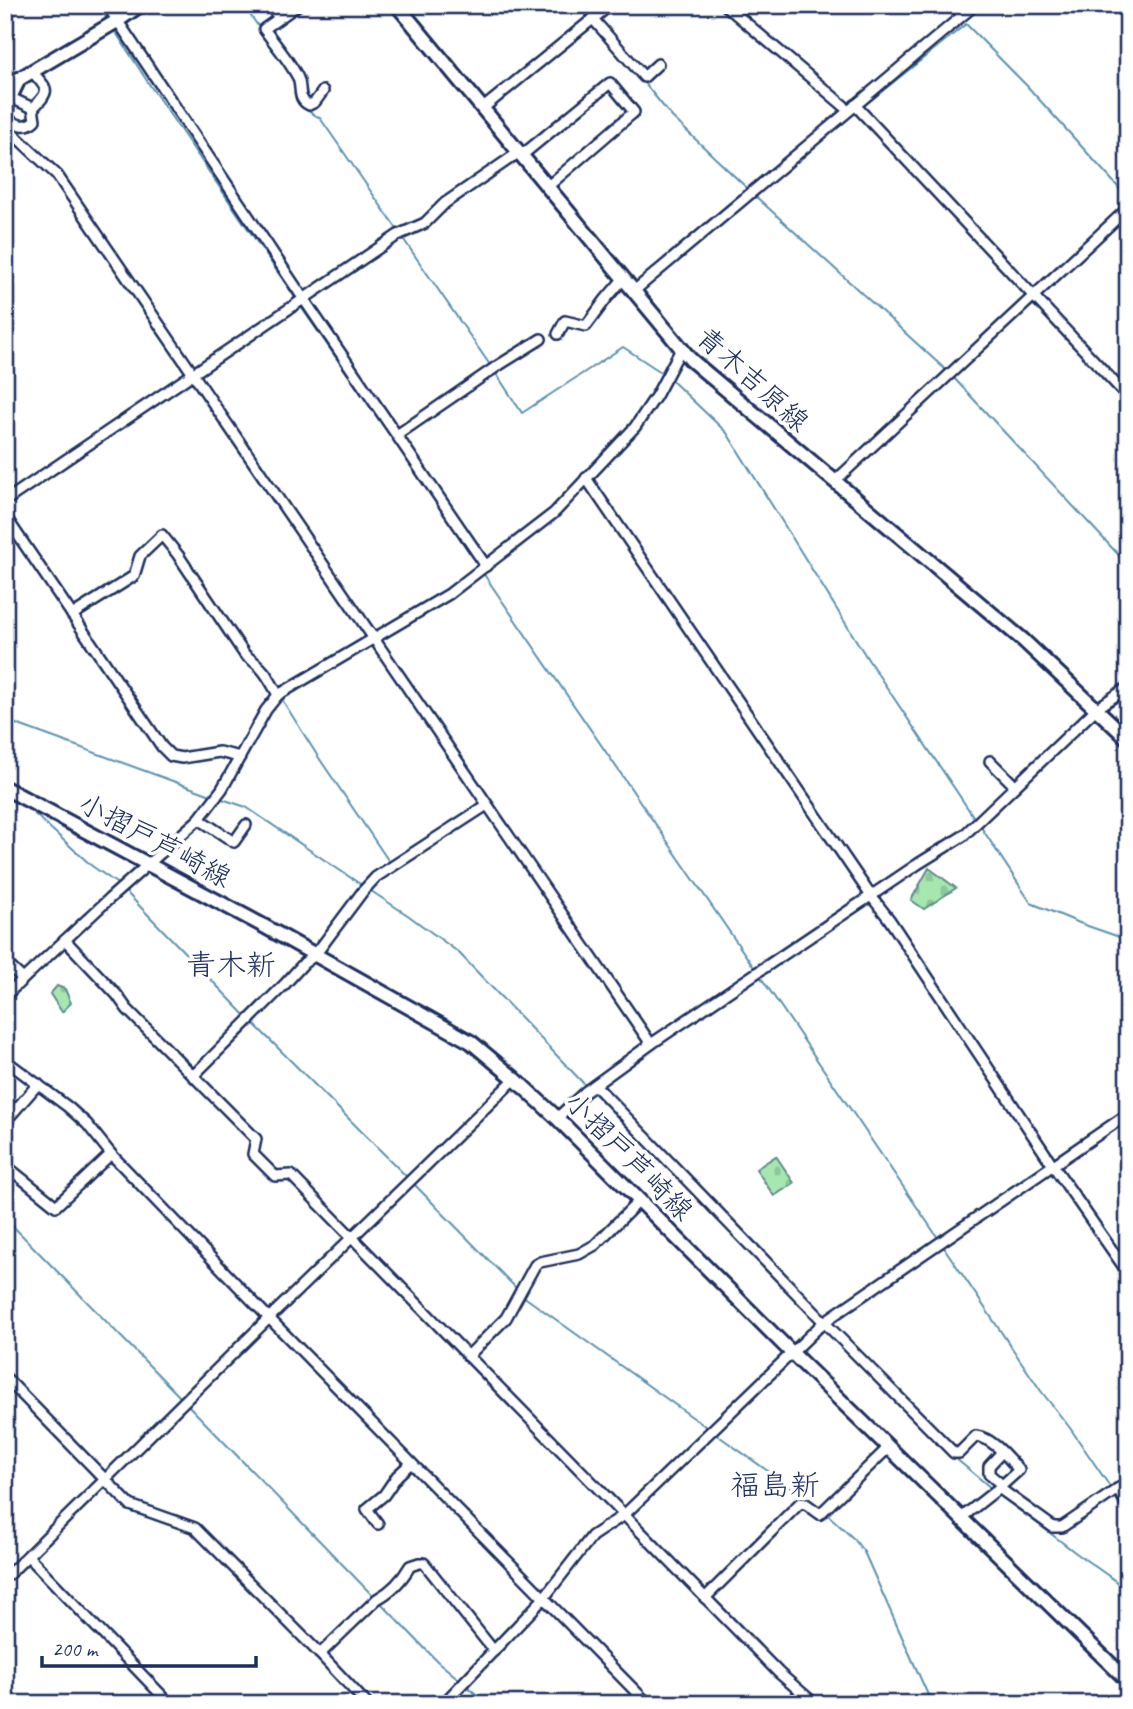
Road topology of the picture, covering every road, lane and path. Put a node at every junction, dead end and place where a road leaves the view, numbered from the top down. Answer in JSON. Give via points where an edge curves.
{"nodes":[{"id":1,"x":107,"y":5,"type":"edge"},
{"id":2,"x":140,"y":5,"type":"edge"},
{"id":3,"x":270,"y":5,"type":"edge"},
{"id":4,"x":298,"y":5,"type":"edge"},
{"id":5,"x":397,"y":5,"type":"edge"},
{"id":6,"x":610,"y":5,"type":"edge"},
{"id":7,"x":725,"y":5,"type":"edge"},
{"id":8,"x":975,"y":5,"type":"edge"},
{"id":9,"x":279,"y":18,"type":"junction"},
{"id":10,"x":593,"y":19,"type":"junction"},
{"id":11,"x":117,"y":21,"type":"junction"},
{"id":12,"x":658,"y":64,"type":"dead end"},
{"id":13,"x":32,"y":71,"type":"junction"},
{"id":14,"x":323,"y":91,"type":"dead end"},
{"id":15,"x":8,"y":93,"type":"edge"},
{"id":16,"x":855,"y":105,"type":"junction"},
{"id":17,"x":844,"y":106,"type":"dead end"},
{"id":18,"x":33,"y":108,"type":"junction"},
{"id":19,"x":482,"y":109,"type":"junction"},
{"id":20,"x":6,"y":119,"type":"edge"},
{"id":21,"x":5,"y":129,"type":"edge"},
{"id":22,"x":519,"y":154,"type":"junction"},
{"id":23,"x":547,"y":187,"type":"junction"},
{"id":24,"x":1128,"y":208,"type":"edge"},
{"id":25,"x":624,"y":278,"type":"junction"},
{"id":26,"x":634,"y":291,"type":"junction"},
{"id":27,"x":1033,"y":297,"type":"junction"},
{"id":28,"x":303,"y":298,"type":"junction"},
{"id":29,"x":558,"y":334,"type":"dead end"},
{"id":30,"x":541,"y":339,"type":"dead end"},
{"id":31,"x":681,"y":349,"type":"junction"},
{"id":32,"x":193,"y":374,"type":"junction"},
{"id":33,"x":1128,"y":397,"type":"edge"},
{"id":34,"x":397,"y":435,"type":"junction"},
{"id":35,"x":586,"y":478,"type":"junction"},
{"id":36,"x":834,"y":482,"type":"junction"},
{"id":37,"x":5,"y":501,"type":"edge"},
{"id":38,"x":5,"y":516,"type":"edge"},
{"id":39,"x":486,"y":566,"type":"junction"},
{"id":40,"x":72,"y":615,"type":"junction"},
{"id":41,"x":374,"y":638,"type":"junction"},
{"id":42,"x":1128,"y":687,"type":"edge"},
{"id":43,"x":278,"y":695,"type":"junction"},
{"id":44,"x":1096,"y":709,"type":"junction"},
{"id":45,"x":1128,"y":739,"type":"edge"},
{"id":46,"x":240,"y":757,"type":"junction"},
{"id":47,"x":990,"y":761,"type":"dead end"},
{"id":48,"x":1015,"y":786,"type":"junction"},
{"id":49,"x":5,"y":788,"type":"edge"},
{"id":50,"x":486,"y":804,"type":"junction"},
{"id":51,"x":199,"y":819,"type":"junction"},
{"id":52,"x":246,"y":825,"type":"dead end"},
{"id":53,"x":149,"y":863,"type":"junction"},
{"id":54,"x":871,"y":895,"type":"junction"},
{"id":55,"x":65,"y":940,"type":"junction"},
{"id":56,"x":315,"y":955,"type":"junction"},
{"id":57,"x":5,"y":961,"type":"edge"},
{"id":58,"x":23,"y":979,"type":"junction"},
{"id":59,"x":5,"y":996,"type":"edge"},
{"id":60,"x":651,"y":1044,"type":"junction"},
{"id":61,"x":5,"y":1060,"type":"edge"},
{"id":62,"x":193,"y":1076,"type":"junction"},
{"id":63,"x":516,"y":1079,"type":"junction"},
{"id":64,"x":38,"y":1084,"type":"junction"},
{"id":65,"x":595,"y":1085,"type":"junction"},
{"id":66,"x":1128,"y":1114,"type":"edge"},
{"id":67,"x":11,"y":1115,"type":"dead end"},
{"id":68,"x":557,"y":1118,"type":"junction"},
{"id":69,"x":111,"y":1154,"type":"junction"},
{"id":70,"x":1052,"y":1164,"type":"junction"},
{"id":71,"x":5,"y":1165,"type":"edge"},
{"id":72,"x":639,"y":1201,"type":"junction"},
{"id":73,"x":351,"y":1237,"type":"junction"},
{"id":74,"x":1128,"y":1273,"type":"edge"},
{"id":75,"x":269,"y":1318,"type":"junction"},
{"id":76,"x":824,"y":1322,"type":"junction"},
{"id":77,"x":792,"y":1352,"type":"junction"},
{"id":78,"x":468,"y":1356,"type":"junction"},
{"id":79,"x":5,"y":1377,"type":"edge"},
{"id":80,"x":889,"y":1447,"type":"junction"},
{"id":81,"x":1002,"y":1452,"type":"junction"},
{"id":82,"x":411,"y":1463,"type":"junction"},
{"id":83,"x":107,"y":1479,"type":"junction"},
{"id":84,"x":1128,"y":1482,"type":"edge"},
{"id":85,"x":1000,"y":1486,"type":"junction"},
{"id":86,"x":1117,"y":1489,"type":"junction"},
{"id":87,"x":1128,"y":1506,"type":"edge"},
{"id":88,"x":624,"y":1515,"type":"junction"},
{"id":89,"x":961,"y":1518,"type":"junction"},
{"id":90,"x":378,"y":1524,"type":"dead end"},
{"id":91,"x":28,"y":1556,"type":"junction"},
{"id":92,"x":5,"y":1578,"type":"edge"},
{"id":93,"x":705,"y":1598,"type":"junction"},
{"id":94,"x":544,"y":1599,"type":"junction"},
{"id":95,"x":494,"y":1651,"type":"junction"},
{"id":96,"x":320,"y":1654,"type":"junction"},
{"id":97,"x":1128,"y":1681,"type":"edge"},
{"id":98,"x":170,"y":1704,"type":"edge"},
{"id":99,"x":367,"y":1704,"type":"edge"},
{"id":100,"x":443,"y":1704,"type":"edge"},
{"id":101,"x":648,"y":1704,"type":"edge"},
{"id":102,"x":815,"y":1704,"type":"edge"}],
"edges":[{"from":1,"to":11,"type":"street"},
{"from":2,"to":11,"type":"main road"},
{"from":3,"to":9,"type":"street"},
{"from":4,"to":9,"type":"street"},
{"from":5,"to":19,"type":"main road","name":"青木吉原線"},
{"from":6,"to":10,"type":"street"},
{"from":7,"to":17,"type":"street"},
{"from":8,"to":16,"type":"street"},
{"from":9,"to":14,"type":"street","via":[[264,29],[299,78],[304,103],[309,106]]},
{"from":10,"to":12,"type":"street","via":[[644,77]]},
{"from":10,"to":19,"type":"street"},
{"from":11,"to":13,"type":"main road"},
{"from":11,"to":28,"type":"street"},
{"from":13,"to":15,"type":"main road"},
{"from":13,"to":18,"type":"street","via":[[46,93]]},
{"from":15,"to":18,"type":"street"},
{"from":15,"to":20,"type":"main road"},
{"from":16,"to":26,"type":"street"},
{"from":16,"to":27,"type":"street"},
{"from":18,"to":20,"type":"street","via":[[33,123],[19,126]]},
{"from":19,"to":22,"type":"main road","name":"青木吉原線"},
{"from":21,"to":32,"type":"street","via":[[57,174]]},
{"from":22,"to":23,"type":"main road","name":"青木吉原線"},
{"from":22,"to":23,"type":"street","via":[[610,83],[634,112]]},
{"from":22,"to":28,"type":"street","via":[[445,203],[425,223],[398,235]]},
{"from":23,"to":25,"type":"main road","name":"青木吉原線"},
{"from":24,"to":27,"type":"street"},
{"from":25,"to":26,"type":"main road","name":"青木吉原線"},
{"from":25,"to":29,"type":"street","via":[[586,326],[565,321]]},
{"from":26,"to":31,"type":"main road","name":"青木吉原線"},
{"from":27,"to":33,"type":"street"},
{"from":27,"to":36,"type":"street"},
{"from":28,"to":32,"type":"street"},
{"from":28,"to":34,"type":"street"},
{"from":30,"to":34,"type":"street"},
{"from":31,"to":35,"type":"street","via":[[635,426]]},
{"from":31,"to":36,"type":"main road","name":"青木吉原線"},
{"from":32,"to":37,"type":"street"},
{"from":32,"to":41,"type":"street"},
{"from":34,"to":39,"type":"street"},
{"from":35,"to":39,"type":"street","via":[[554,513]]},
{"from":35,"to":54,"type":"street"},
{"from":36,"to":44,"type":"main road","name":"青木吉原線","via":[[1023,640]]},
{"from":38,"to":40,"type":"street"},
{"from":39,"to":41,"type":"street","via":[[449,594]]},
{"from":40,"to":43,"type":"street","via":[[134,576],[141,556],[162,535]]},
{"from":40,"to":46,"type":"street","via":[[171,756],[219,752]]},
{"from":41,"to":43,"type":"street"},
{"from":41,"to":50,"type":"street"},
{"from":42,"to":44,"type":"street"},
{"from":43,"to":46,"type":"street"},
{"from":44,"to":45,"type":"main road","name":"青木吉原線"},
{"from":44,"to":48,"type":"street"},
{"from":46,"to":51,"type":"street"},
{"from":47,"to":48,"type":"street"},
{"from":48,"to":54,"type":"street","via":[[963,836]]},
{"from":49,"to":53,"type":"main road","name":"小摺戸芦崎線"},
{"from":50,"to":56,"type":"street","via":[[376,877]]},
{"from":50,"to":60,"type":"street"},
{"from":51,"to":52,"type":"street","via":[[234,842]]},
{"from":51,"to":53,"type":"street"},
{"from":53,"to":55,"type":"street"},
{"from":53,"to":56,"type":"main road","name":"小摺戸芦崎線"},
{"from":54,"to":60,"type":"street"},
{"from":54,"to":70,"type":"street"},
{"from":55,"to":58,"type":"street"},
{"from":55,"to":62,"type":"street"},
{"from":56,"to":62,"type":"street"},
{"from":56,"to":63,"type":"main road","name":"小摺戸芦崎線","via":[[471,1042]]},
{"from":57,"to":58,"type":"street"},
{"from":58,"to":59,"type":"street"},
{"from":60,"to":65,"type":"street"},
{"from":61,"to":64,"type":"street"},
{"from":62,"to":73,"type":"street","via":[[256,1139],[253,1154],[275,1176],[290,1175]]},
{"from":63,"to":68,"type":"main road","name":"小摺戸芦崎線"},
{"from":63,"to":73,"type":"street"},
{"from":64,"to":67,"type":"street"},
{"from":64,"to":69,"type":"street","via":[[87,1124]]},
{"from":65,"to":68,"type":"street"},
{"from":65,"to":76,"type":"street"},
{"from":66,"to":70,"type":"street"},
{"from":68,"to":72,"type":"main road","name":"小摺戸芦崎線"},
{"from":69,"to":71,"type":"street","via":[[56,1206]]},
{"from":69,"to":75,"type":"street"},
{"from":70,"to":74,"type":"street"},
{"from":70,"to":76,"type":"street"},
{"from":72,"to":77,"type":"main road","name":"小摺戸芦崎線"},
{"from":72,"to":78,"type":"street","via":[[595,1245],[535,1265],[506,1318]]},
{"from":73,"to":75,"type":"street"},
{"from":73,"to":78,"type":"street"},
{"from":75,"to":82,"type":"street"},
{"from":75,"to":83,"type":"street"},
{"from":76,"to":77,"type":"street"},
{"from":76,"to":81,"type":"street","via":[[954,1453],[976,1436]]},
{"from":77,"to":80,"type":"main road","name":"小摺戸芦崎線"},
{"from":77,"to":88,"type":"street"},
{"from":78,"to":88,"type":"street"},
{"from":79,"to":83,"type":"street"},
{"from":80,"to":89,"type":"main road","name":"小摺戸芦崎線"},
{"from":80,"to":93,"type":"street","via":[[820,1514],[800,1503]]},
{"from":81,"to":85,"type":"street","via":[[989,1465],[989,1474]]},
{"from":81,"to":85,"type":"street","via":[[1019,1470]]},
{"from":82,"to":90,"type":"street","via":[[367,1509]]},
{"from":82,"to":94,"type":"street"},
{"from":83,"to":91,"type":"street"},
{"from":83,"to":96,"type":"street","via":[[130,1505],[194,1528]]},
{"from":84,"to":86,"type":"street"},
{"from":85,"to":86,"type":"street","via":[[1053,1527],[1062,1527]]},
{"from":85,"to":89,"type":"street"},
{"from":86,"to":87,"type":"street"},
{"from":88,"to":93,"type":"street"},
{"from":88,"to":94,"type":"street","via":[[592,1536]]},
{"from":89,"to":97,"type":"main road","name":"小摺戸芦崎線"},
{"from":91,"to":92,"type":"street"},
{"from":91,"to":98,"type":"street"},
{"from":93,"to":102,"type":"street"},
{"from":94,"to":95,"type":"street"},
{"from":94,"to":101,"type":"street"},
{"from":95,"to":96,"type":"street","via":[[424,1563],[419,1563],[410,1566],[396,1585]]},
{"from":95,"to":100,"type":"street"},
{"from":96,"to":99,"type":"street"}]}
